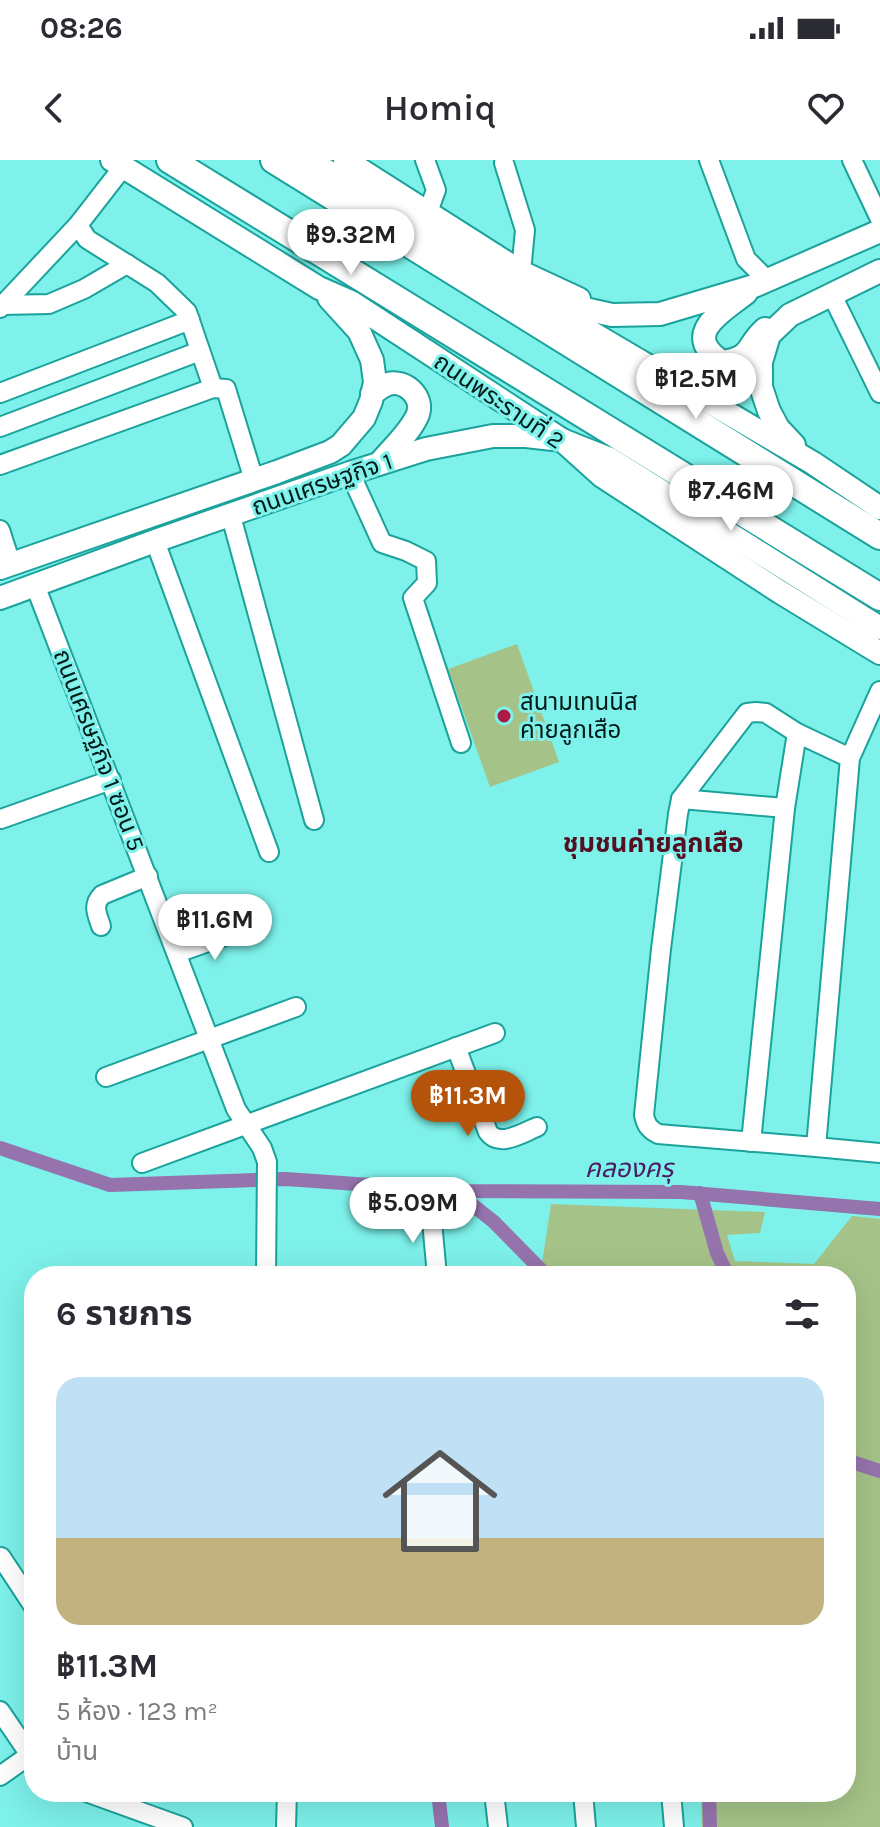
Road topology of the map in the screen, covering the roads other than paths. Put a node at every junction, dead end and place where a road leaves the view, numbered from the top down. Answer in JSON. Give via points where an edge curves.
{"nodes":[{"id":1,"x":170,"y":160,"type":"edge"},
{"id":2,"x":274,"y":160,"type":"edge"},
{"id":3,"x":309,"y":160,"type":"edge"},
{"id":4,"x":345,"y":160,"type":"edge"},
{"id":5,"x":425,"y":160,"type":"edge"},
{"id":6,"x":709,"y":160,"type":"edge"},
{"id":7,"x":852,"y":160,"type":"edge"},
{"id":8,"x":504,"y":163,"type":"dead end"},
{"id":9,"x":117,"y":164,"type":"edge"},
{"id":10,"x":420,"y":219,"type":"junction"},
{"id":11,"x":880,"y":219,"type":"edge"},
{"id":12,"x":78,"y":225,"type":"junction"},
{"id":13,"x":880,"y":231,"type":"edge"},
{"id":14,"x":127,"y":264,"type":"junction"},
{"id":15,"x":880,"y":271,"type":"edge"},
{"id":16,"x":521,"y":272,"type":"junction"},
{"id":17,"x":764,"y":282,"type":"junction"},
{"id":18,"x":319,"y":288,"type":"junction"},
{"id":19,"x":832,"y":295,"type":"junction"},
{"id":20,"x":536,"y":299,"type":"junction"},
{"id":21,"x":1,"y":307,"type":"edge"},
{"id":22,"x":612,"y":315,"type":"junction"},
{"id":23,"x":790,"y":315,"type":"junction"},
{"id":24,"x":190,"y":320,"type":"junction"},
{"id":25,"x":200,"y":351,"type":"junction"},
{"id":26,"x":213,"y":388,"type":"junction"},
{"id":27,"x":0,"y":393,"type":"edge"},
{"id":28,"x":880,"y":393,"type":"edge"},
{"id":29,"x":372,"y":394,"type":"junction"},
{"id":30,"x":0,"y":427,"type":"edge"},
{"id":31,"x":562,"y":440,"type":"junction"},
{"id":32,"x":813,"y":463,"type":"junction"},
{"id":33,"x":379,"y":464,"type":"junction"},
{"id":34,"x":0,"y":465,"type":"edge"},
{"id":35,"x":350,"y":473,"type":"junction"},
{"id":36,"x":254,"y":480,"type":"junction"},
{"id":37,"x":880,"y":508,"type":"edge"},
{"id":38,"x":231,"y":516,"type":"junction"},
{"id":39,"x":0,"y":530,"type":"edge"},
{"id":40,"x":880,"y":536,"type":"edge"},
{"id":41,"x":155,"y":541,"type":"junction"},
{"id":42,"x":6,"y":566,"type":"edge"},
{"id":43,"x":35,"y":585,"type":"junction"},
{"id":44,"x":880,"y":597,"type":"edge"},
{"id":45,"x":0,"y":598,"type":"edge"},
{"id":46,"x":880,"y":628,"type":"edge"},
{"id":47,"x":880,"y":653,"type":"edge"},
{"id":48,"x":880,"y":691,"type":"edge"},
{"id":49,"x":873,"y":725,"type":"edge"},
{"id":50,"x":797,"y":733,"type":"junction"},
{"id":51,"x":461,"y":743,"type":"dead end"},
{"id":52,"x":850,"y":758,"type":"junction"},
{"id":53,"x":111,"y":780,"type":"junction"},
{"id":54,"x":681,"y":799,"type":"junction"},
{"id":55,"x":785,"y":808,"type":"junction"},
{"id":56,"x":1,"y":819,"type":"edge"},
{"id":57,"x":314,"y":820,"type":"dead end"},
{"id":58,"x":269,"y":852,"type":"dead end"},
{"id":59,"x":148,"y":876,"type":"junction"},
{"id":60,"x":101,"y":926,"type":"dead end"},
{"id":61,"x":239,"y":931,"type":"dead end"},
{"id":62,"x":177,"y":953,"type":"junction"},
{"id":63,"x":296,"y":1007,"type":"dead end"},
{"id":64,"x":495,"y":1033,"type":"dead end"},
{"id":65,"x":209,"y":1038,"type":"junction"},
{"id":66,"x":456,"y":1047,"type":"junction"},
{"id":67,"x":106,"y":1077,"type":"dead end"},
{"id":68,"x":245,"y":1123,"type":"junction"},
{"id":69,"x":537,"y":1127,"type":"dead end"},
{"id":70,"x":751,"y":1142,"type":"junction"},
{"id":71,"x":816,"y":1147,"type":"junction"},
{"id":72,"x":880,"y":1153,"type":"edge"},
{"id":73,"x":142,"y":1163,"type":"dead end"},
{"id":74,"x":431,"y":1210,"type":"dead end"},
{"id":75,"x":266,"y":1266,"type":"edge"},
{"id":76,"x":436,"y":1266,"type":"edge"},
{"id":77,"x":1,"y":1557,"type":"edge"},
{"id":78,"x":24,"y":1592,"type":"edge"},
{"id":79,"x":0,"y":1711,"type":"edge"},
{"id":80,"x":22,"y":1764,"type":"edge"},
{"id":81,"x":114,"y":1802,"type":"edge"},
{"id":82,"x":287,"y":1802,"type":"edge"},
{"id":83,"x":495,"y":1802,"type":"edge"},
{"id":84,"x":584,"y":1802,"type":"edge"},
{"id":85,"x":672,"y":1802,"type":"edge"},
{"id":86,"x":183,"y":1827,"type":"edge"},
{"id":87,"x":286,"y":1827,"type":"edge"},
{"id":88,"x":498,"y":1827,"type":"edge"},
{"id":89,"x":586,"y":1827,"type":"edge"},
{"id":90,"x":674,"y":1827,"type":"edge"}],
"edges":[{"from":1,"to":44,"type":"highway","name":"ถนนพระรามที่ 2"},
{"from":2,"to":40,"type":"highway"},
{"from":3,"to":10,"type":"main road"},
{"from":4,"to":10,"type":"main road"},
{"from":5,"to":10,"type":"street","via":[[436,190]]},
{"from":6,"to":17,"type":"street","via":[[746,259]]},
{"from":7,"to":11,"type":"street"},
{"from":8,"to":16,"type":"street","via":[[525,230]]},
{"from":9,"to":12,"type":"street"},
{"from":9,"to":18,"type":"main road","name":"ถนนพระรามที่ 2"},
{"from":10,"to":16,"type":"main road"},
{"from":10,"to":20,"type":"main road"},
{"from":12,"to":14,"type":"street","via":[[87,239]]},
{"from":12,"to":21,"type":"street"},
{"from":13,"to":17,"type":"main road"},
{"from":14,"to":21,"type":"street","via":[[49,304]]},
{"from":14,"to":24,"type":"street","via":[[157,283]]},
{"from":15,"to":19,"type":"main road"},
{"from":16,"to":22,"type":"main road"},
{"from":17,"to":22,"type":"main road","via":[[660,314]]},
{"from":17,"to":23,"type":"main road","via":[[710,321],[704,338],[709,353],[722,362],[740,360],[766,328]]},
{"from":18,"to":29,"type":"main road","name":"ถนนเศรษฐกิจ 1","via":[[359,331],[372,360]]},
{"from":18,"to":31,"type":"main road","name":"ถนนพระรามที่ 2","via":[[351,302]]},
{"from":19,"to":23,"type":"main road"},
{"from":19,"to":28,"type":"street"},
{"from":20,"to":22,"type":"main road"},
{"from":20,"to":32,"type":"main road"},
{"from":23,"to":32,"type":"main road","via":[[769,335],[760,384],[778,428]]},
{"from":24,"to":25,"type":"street"},
{"from":24,"to":27,"type":"street"},
{"from":25,"to":26,"type":"street"},
{"from":25,"to":30,"type":"street"},
{"from":26,"to":34,"type":"street"},
{"from":26,"to":36,"type":"street","via":[[226,389]]},
{"from":29,"to":33,"type":"main road","via":[[398,383],[412,391],[419,404],[414,422]]},
{"from":29,"to":36,"type":"main road","name":"ถนนเศรษฐกิจ 1","via":[[364,418],[341,445]]},
{"from":31,"to":33,"type":"main road","name":"ถนนเศรษฐกิจ 1","via":[[493,436]]},
{"from":31,"to":46,"type":"main road","name":"ถนนเศรษฐกิจ 1","via":[[610,459]]},
{"from":31,"to":47,"type":"main road","name":"ถนนพระรามที่ 2","via":[[602,476]]},
{"from":32,"to":37,"type":"main road"},
{"from":33,"to":35,"type":"main road","name":"ถนนเศรษฐกิจ 1"},
{"from":35,"to":38,"type":"main road","name":"ถนนเศรษฐกิจ 1"},
{"from":35,"to":51,"type":"street","via":[[382,543],[426,561],[427,583],[413,598]]},
{"from":36,"to":42,"type":"main road","name":"ถนนเศรษฐกิจ 1"},
{"from":38,"to":41,"type":"main road","name":"ถนนเศรษฐกิจ 1"},
{"from":38,"to":57,"type":"street"},
{"from":39,"to":42,"type":"street"},
{"from":41,"to":43,"type":"main road","name":"ถนนเศรษฐกิจ 1"},
{"from":41,"to":58,"type":"street"},
{"from":43,"to":45,"type":"main road","name":"ถนนเศรษฐกิจ 1"},
{"from":43,"to":53,"type":"street","name":"ถนนเศรษฐกิจ 1 ซอน 5"},
{"from":48,"to":49,"type":"street"},
{"from":49,"to":52,"type":"street"},
{"from":50,"to":52,"type":"street"},
{"from":50,"to":54,"type":"street","via":[[766,713],[747,713]]},
{"from":50,"to":55,"type":"street"},
{"from":52,"to":71,"type":"street"},
{"from":53,"to":56,"type":"street"},
{"from":53,"to":59,"type":"street","name":"ถนนเศรษฐกิจ 1 ซอน 5"},
{"from":54,"to":55,"type":"street"},
{"from":54,"to":70,"type":"street","via":[[645,1123],[658,1134]]},
{"from":55,"to":70,"type":"street"},
{"from":59,"to":60,"type":"street","via":[[98,899]]},
{"from":59,"to":62,"type":"street","name":"ถนนเศรษฐกิจ 1 ซอน 5"},
{"from":61,"to":62,"type":"street"},
{"from":62,"to":65,"type":"street","name":"ถนนเศรษฐกิจ 1 ซอน 5"},
{"from":63,"to":65,"type":"street"},
{"from":64,"to":66,"type":"street"},
{"from":65,"to":67,"type":"street"},
{"from":65,"to":68,"type":"street","name":"ถนนเศรษฐกิจ 1 ซอน 5"},
{"from":66,"to":68,"type":"street"},
{"from":66,"to":69,"type":"street","via":[[492,1137],[501,1140]]},
{"from":68,"to":73,"type":"street"},
{"from":68,"to":75,"type":"street","name":"ถนนเศรษฐกิจ 1 ซอน 5","via":[[267,1162]]},
{"from":70,"to":71,"type":"street"},
{"from":71,"to":72,"type":"street"},
{"from":74,"to":76,"type":"street"},
{"from":77,"to":78,"type":"street"},
{"from":79,"to":80,"type":"street"},
{"from":81,"to":86,"type":"street"},
{"from":82,"to":87,"type":"street"},
{"from":83,"to":88,"type":"street"},
{"from":84,"to":89,"type":"street"},
{"from":85,"to":90,"type":"street"}]}
